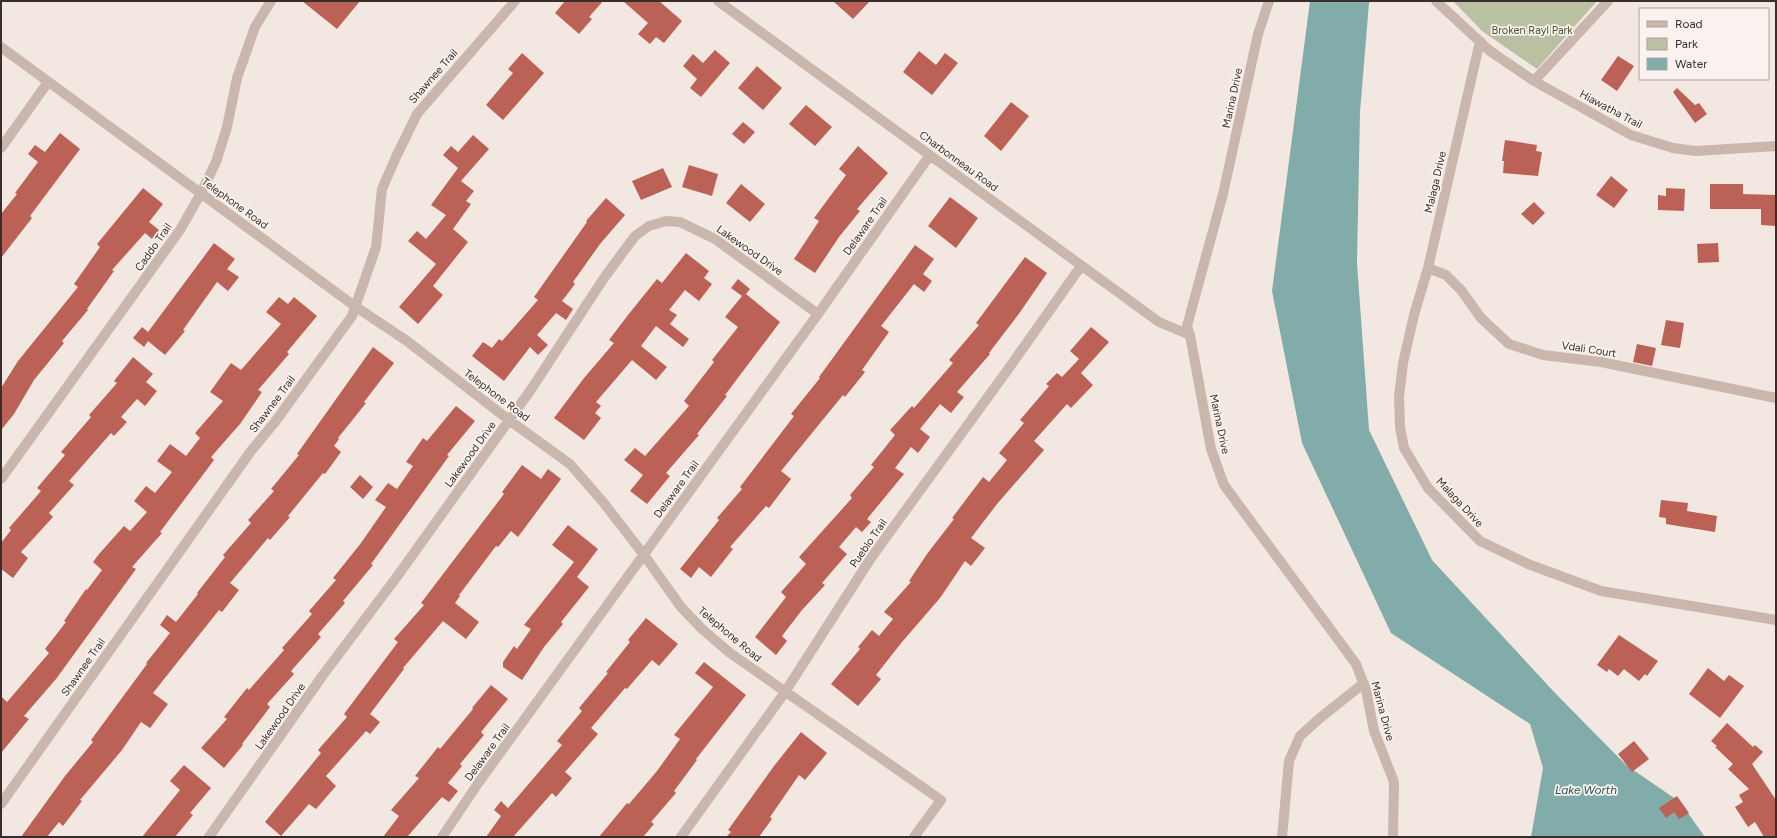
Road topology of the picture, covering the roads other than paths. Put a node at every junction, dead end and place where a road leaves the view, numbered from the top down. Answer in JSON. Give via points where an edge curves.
{"nodes":[{"id":1,"x":271,"y":1,"type":"edge"},
{"id":2,"x":515,"y":1,"type":"edge"},
{"id":3,"x":718,"y":1,"type":"edge"},
{"id":4,"x":1269,"y":1,"type":"edge"},
{"id":5,"x":1436,"y":1,"type":"edge"},
{"id":6,"x":1608,"y":1,"type":"edge"},
{"id":7,"x":1480,"y":41,"type":"junction"},
{"id":8,"x":1,"y":47,"type":"edge"},
{"id":9,"x":1534,"y":81,"type":"junction"},
{"id":10,"x":48,"y":82,"type":"junction"},
{"id":11,"x":1776,"y":146,"type":"edge"},
{"id":12,"x":1,"y":148,"type":"edge"},
{"id":13,"x":930,"y":155,"type":"junction"},
{"id":14,"x":201,"y":193,"type":"junction"},
{"id":15,"x":1081,"y":266,"type":"junction"},
{"id":16,"x":1428,"y":268,"type":"junction"},
{"id":17,"x":356,"y":307,"type":"junction"},
{"id":18,"x":818,"y":314,"type":"junction"},
{"id":19,"x":1190,"y":335,"type":"junction"},
{"id":20,"x":1776,"y":398,"type":"edge"},
{"id":21,"x":509,"y":420,"type":"junction"},
{"id":22,"x":1,"y":479,"type":"edge"},
{"id":23,"x":644,"y":555,"type":"junction"},
{"id":24,"x":1776,"y":620,"type":"edge"},
{"id":25,"x":1364,"y":684,"type":"junction"},
{"id":26,"x":786,"y":692,"type":"junction"},
{"id":27,"x":1,"y":804,"type":"edge"},
{"id":28,"x":209,"y":837,"type":"edge"},
{"id":29,"x":442,"y":837,"type":"edge"},
{"id":30,"x":681,"y":837,"type":"edge"},
{"id":31,"x":914,"y":837,"type":"edge"},
{"id":32,"x":1282,"y":837,"type":"edge"},
{"id":33,"x":1393,"y":837,"type":"edge"}],
"edges":[{"from":1,"to":14,"type":"street","name":"Caddo Trail","via":[[255,27],[237,78],[227,127],[216,162]]},
{"from":2,"to":17,"type":"street","name":"Shawnee Trail","via":[[417,114],[382,189],[376,248]]},
{"from":3,"to":13,"type":"street","name":"Charbonneau Road"},
{"from":4,"to":19,"type":"street","name":"Marina Drive","via":[[1258,34],[1223,194],[1187,326]]},
{"from":5,"to":7,"type":"street","name":"Hiawatha Trail"},
{"from":6,"to":9,"type":"street"},
{"from":7,"to":9,"type":"street","name":"Hiawatha Trail","via":[[1490,51]]},
{"from":7,"to":16,"type":"street","name":"Malaga Drive"},
{"from":8,"to":10,"type":"street","name":"Telephone Road"},
{"from":9,"to":11,"type":"street","name":"Hiawatha Trail","via":[[1631,135],[1673,148],[1696,151]]},
{"from":10,"to":12,"type":"street"},
{"from":10,"to":14,"type":"street","name":"Telephone Road"},
{"from":13,"to":15,"type":"street","name":"Charbonneau Road"},
{"from":13,"to":18,"type":"street","name":"Delaware Trail"},
{"from":14,"to":17,"type":"street","name":"Telephone Road"},
{"from":14,"to":22,"type":"street","name":"Caddo Trail","via":[[180,230]]},
{"from":15,"to":19,"type":"street","name":"Charbonneau Road","via":[[1159,322]]},
{"from":15,"to":26,"type":"street","name":"Pueblo Trail","via":[[871,558]]},
{"from":16,"to":20,"type":"street","name":"Vdali Court","via":[[1446,275],[1461,290],[1481,318],[1509,344],[1543,354],[1601,362]]},
{"from":16,"to":24,"type":"street","name":"Malaga Drive","via":[[1403,363],[1399,397],[1400,427],[1404,448],[1428,488],[1480,541],[1528,564],[1600,591]]},
{"from":17,"to":21,"type":"street","name":"Telephone Road","via":[[407,341]]},
{"from":17,"to":27,"type":"street","name":"Shawnee Trail"},
{"from":18,"to":21,"type":"street","name":"Lakewood Drive","via":[[716,238],[680,222],[666,221],[649,226],[635,236],[604,278]]},
{"from":18,"to":23,"type":"street","name":"Delaware Trail"},
{"from":19,"to":25,"type":"street","name":"Marina Drive","via":[[1211,449],[1224,485],[1356,664]]},
{"from":21,"to":23,"type":"street","name":"Telephone Road","via":[[570,464]]},
{"from":21,"to":28,"type":"street","name":"Lakewood Drive","via":[[323,675]]},
{"from":23,"to":26,"type":"street","name":"Telephone Road","via":[[681,607],[702,629],[730,653]]},
{"from":23,"to":29,"type":"street","name":"Delaware Trail"},
{"from":25,"to":32,"type":"street","via":[[1300,736],[1289,761]]},
{"from":25,"to":33,"type":"street","name":"Marina Drive","via":[[1374,731],[1394,782]]},
{"from":26,"to":30,"type":"street","name":"Pueblo Trail"},
{"from":26,"to":31,"type":"street","name":"Telephone Road","via":[[941,800]]}]}
